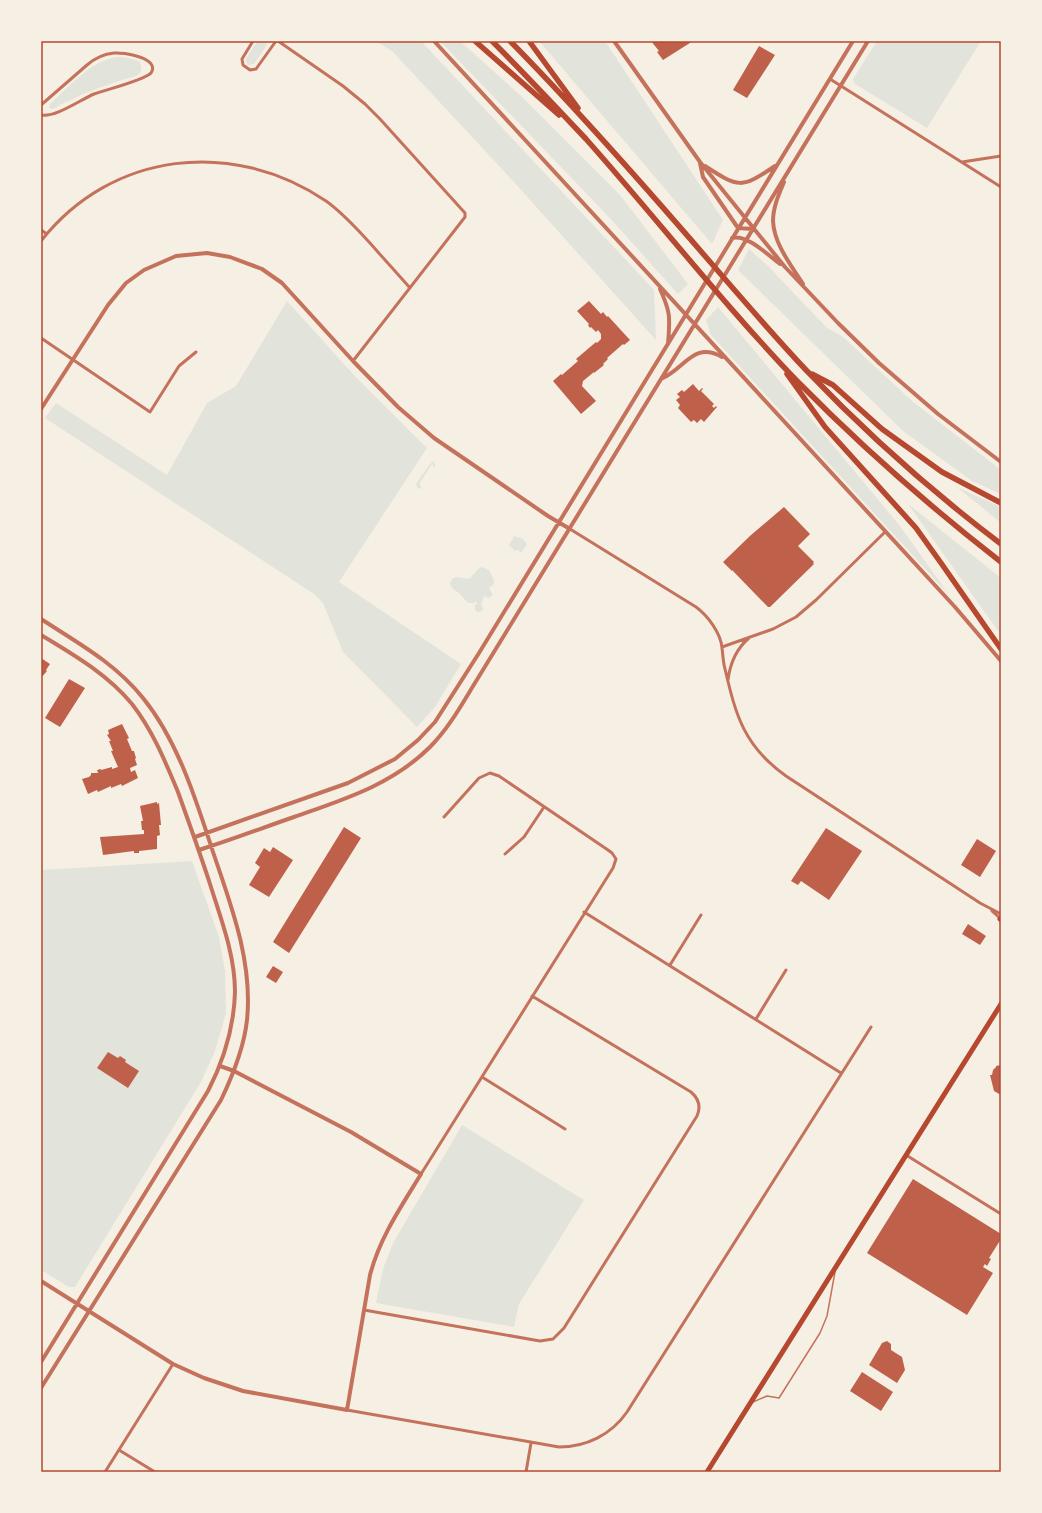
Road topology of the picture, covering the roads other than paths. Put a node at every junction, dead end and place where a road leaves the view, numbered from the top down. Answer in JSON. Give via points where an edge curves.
{"nodes":[{"id":1,"x":253,"y":41,"type":"edge"},
{"id":2,"x":277,"y":41,"type":"edge"},
{"id":3,"x":434,"y":41,"type":"edge"},
{"id":4,"x":475,"y":41,"type":"edge"},
{"id":5,"x":492,"y":41,"type":"edge"},
{"id":6,"x":510,"y":41,"type":"edge"},
{"id":7,"x":529,"y":41,"type":"edge"},
{"id":8,"x":614,"y":41,"type":"edge"},
{"id":9,"x":853,"y":41,"type":"edge"},
{"id":10,"x":868,"y":41,"type":"edge"},
{"id":11,"x":830,"y":79,"type":"junction"},
{"id":12,"x":841,"y":86,"type":"junction"},
{"id":13,"x":41,"y":105,"type":"edge"},
{"id":14,"x":41,"y":115,"type":"edge"},
{"id":15,"x":594,"y":129,"type":"junction"},
{"id":16,"x":586,"y":139,"type":"junction"},
{"id":17,"x":1001,"y":156,"type":"edge"},
{"id":18,"x":700,"y":162,"type":"junction"},
{"id":19,"x":962,"y":162,"type":"junction"},
{"id":20,"x":777,"y":165,"type":"junction"},
{"id":21,"x":788,"y":172,"type":"junction"},
{"id":22,"x":1001,"y":186,"type":"edge"},
{"id":23,"x":744,"y":218,"type":"junction"},
{"id":24,"x":738,"y":228,"type":"junction"},
{"id":25,"x":753,"y":229,"type":"junction"},
{"id":26,"x":41,"y":230,"type":"edge"},
{"id":27,"x":47,"y":234,"type":"junction"},
{"id":28,"x":732,"y":238,"type":"junction"},
{"id":29,"x":746,"y":240,"type":"junction"},
{"id":30,"x":41,"y":241,"type":"edge"},
{"id":31,"x":785,"y":267,"type":"junction"},
{"id":32,"x":659,"y":286,"type":"junction"},
{"id":33,"x":410,"y":288,"type":"junction"},
{"id":34,"x":809,"y":294,"type":"junction"},
{"id":35,"x":686,"y":314,"type":"junction"},
{"id":36,"x":695,"y":324,"type":"junction"},
{"id":37,"x":41,"y":338,"type":"edge"},
{"id":38,"x":668,"y":345,"type":"junction"},
{"id":39,"x":196,"y":352,"type":"dead end"},
{"id":40,"x":774,"y":356,"type":"junction"},
{"id":41,"x":726,"y":359,"type":"junction"},
{"id":42,"x":74,"y":360,"type":"junction"},
{"id":43,"x":353,"y":361,"type":"junction"},
{"id":44,"x":807,"y":371,"type":"junction"},
{"id":45,"x":662,"y":378,"type":"junction"},
{"id":46,"x":41,"y":409,"type":"edge"},
{"id":47,"x":1001,"y":462,"type":"edge"},
{"id":48,"x":1001,"y":504,"type":"edge"},
{"id":49,"x":558,"y":522,"type":"junction"},
{"id":50,"x":570,"y":529,"type":"junction"},
{"id":51,"x":885,"y":532,"type":"junction"},
{"id":52,"x":1001,"y":544,"type":"edge"},
{"id":53,"x":1001,"y":562,"type":"edge"},
{"id":54,"x":41,"y":619,"type":"edge"},
{"id":55,"x":41,"y":635,"type":"edge"},
{"id":56,"x":751,"y":637,"type":"junction"},
{"id":57,"x":722,"y":647,"type":"junction"},
{"id":58,"x":1001,"y":650,"type":"edge"},
{"id":59,"x":1001,"y":661,"type":"edge"},
{"id":60,"x":728,"y":682,"type":"junction"},
{"id":61,"x":544,"y":807,"type":"junction"},
{"id":62,"x":444,"y":817,"type":"dead end"},
{"id":63,"x":207,"y":833,"type":"junction"},
{"id":64,"x":195,"y":837,"type":"junction"},
{"id":65,"x":211,"y":846,"type":"junction"},
{"id":66,"x":199,"y":850,"type":"junction"},
{"id":67,"x":505,"y":854,"type":"dead end"},
{"id":68,"x":584,"y":912,"type":"junction"},
{"id":69,"x":701,"y":916,"type":"dead end"},
{"id":70,"x":1001,"y":918,"type":"edge"},
{"id":71,"x":670,"y":965,"type":"junction"},
{"id":72,"x":786,"y":970,"type":"dead end"},
{"id":73,"x":532,"y":996,"type":"junction"},
{"id":74,"x":1001,"y":1004,"type":"edge"},
{"id":75,"x":756,"y":1019,"type":"junction"},
{"id":76,"x":871,"y":1027,"type":"dead end"},
{"id":77,"x":220,"y":1066,"type":"junction"},
{"id":78,"x":234,"y":1071,"type":"junction"},
{"id":79,"x":842,"y":1072,"type":"junction"},
{"id":80,"x":482,"y":1077,"type":"junction"},
{"id":81,"x":565,"y":1129,"type":"dead end"},
{"id":82,"x":906,"y":1155,"type":"junction"},
{"id":83,"x":421,"y":1174,"type":"junction"},
{"id":84,"x":1001,"y":1214,"type":"edge"},
{"id":85,"x":836,"y":1267,"type":"junction"},
{"id":86,"x":41,"y":1281,"type":"edge"},
{"id":87,"x":77,"y":1304,"type":"junction"},
{"id":88,"x":364,"y":1310,"type":"junction"},
{"id":89,"x":89,"y":1311,"type":"junction"},
{"id":90,"x":41,"y":1362,"type":"edge"},
{"id":91,"x":173,"y":1364,"type":"junction"},
{"id":92,"x":41,"y":1388,"type":"edge"},
{"id":93,"x":750,"y":1404,"type":"junction"},
{"id":94,"x":347,"y":1410,"type":"junction"},
{"id":95,"x":531,"y":1442,"type":"junction"},
{"id":96,"x":118,"y":1450,"type":"junction"},
{"id":97,"x":105,"y":1472,"type":"edge"},
{"id":98,"x":155,"y":1472,"type":"edge"},
{"id":99,"x":526,"y":1472,"type":"edge"},
{"id":100,"x":707,"y":1472,"type":"edge"}],
"edges":[{"from":1,"to":2,"type":"street","via":[[242,59],[243,65],[250,70],[256,69]]},
{"from":2,"to":33,"type":"street","via":[[343,86],[373,112],[465,213],[465,217]]},
{"from":3,"to":32,"type":"street"},
{"from":4,"to":16,"type":"highway"},
{"from":5,"to":16,"type":"highway"},
{"from":6,"to":15,"type":"highway"},
{"from":7,"to":15,"type":"highway"},
{"from":8,"to":18,"type":"street"},
{"from":9,"to":11,"type":"street"},
{"from":10,"to":12,"type":"street"},
{"from":11,"to":12,"type":"street"},
{"from":11,"to":20,"type":"street"},
{"from":12,"to":19,"type":"street"},
{"from":12,"to":21,"type":"street"},
{"from":13,"to":14,"type":"street","via":[[87,64],[105,54],[135,55],[144,58],[152,68],[147,77],[140,80],[81,99],[55,114]]},
{"from":15,"to":44,"type":"highway"},
{"from":16,"to":40,"type":"highway"},
{"from":17,"to":19,"type":"street"},
{"from":18,"to":20,"type":"street","via":[[728,180],[739,183],[751,182]]},
{"from":18,"to":23,"type":"street"},
{"from":18,"to":24,"type":"street","via":[[703,177]]},
{"from":19,"to":22,"type":"street"},
{"from":20,"to":23,"type":"street"},
{"from":21,"to":25,"type":"street"},
{"from":21,"to":34,"type":"street","via":[[776,202],[773,221],[780,248]]},
{"from":23,"to":24,"type":"street"},
{"from":23,"to":25,"type":"street"},
{"from":24,"to":25,"type":"street"},
{"from":24,"to":28,"type":"street"},
{"from":25,"to":29,"type":"street"},
{"from":25,"to":31,"type":"street"},
{"from":26,"to":27,"type":"street"},
{"from":27,"to":30,"type":"street"},
{"from":27,"to":33,"type":"street","via":[[88,197],[113,183],[150,168],[209,161],[242,165],[260,169],[295,183],[339,211]]},
{"from":28,"to":29,"type":"street"},
{"from":28,"to":35,"type":"street"},
{"from":29,"to":31,"type":"street"},
{"from":29,"to":36,"type":"street"},
{"from":31,"to":34,"type":"street"},
{"from":32,"to":35,"type":"street"},
{"from":32,"to":38,"type":"street","via":[[670,317]]},
{"from":33,"to":43,"type":"street"},
{"from":34,"to":47,"type":"street","via":[[879,363],[938,414]]},
{"from":35,"to":36,"type":"street"},
{"from":35,"to":38,"type":"street"},
{"from":36,"to":41,"type":"street"},
{"from":36,"to":45,"type":"street"},
{"from":37,"to":42,"type":"street"},
{"from":38,"to":49,"type":"street"},
{"from":39,"to":42,"type":"street","via":[[178,366],[150,412]]},
{"from":40,"to":53,"type":"highway","via":[[862,445],[945,518]]},
{"from":40,"to":58,"type":"highway","via":[[825,426],[916,528]]},
{"from":41,"to":45,"type":"street","via":[[713,352],[701,352]]},
{"from":41,"to":51,"type":"street"},
{"from":42,"to":43,"type":"street","via":[[108,304],[126,283],[144,270],[176,256],[198,253],[241,260],[262,269],[282,283]]},
{"from":42,"to":46,"type":"street"},
{"from":43,"to":49,"type":"street","via":[[398,407],[434,438]]},
{"from":44,"to":48,"type":"highway","via":[[832,384],[882,429],[942,472]]},
{"from":44,"to":52,"type":"highway","via":[[916,476]]},
{"from":45,"to":50,"type":"street"},
{"from":49,"to":50,"type":"street"},
{"from":49,"to":63,"type":"street","via":[[441,713],[413,745],[395,759],[348,783]]},
{"from":50,"to":57,"type":"street","via":[[696,607],[712,625]]},
{"from":50,"to":65,"type":"street","via":[[451,722],[421,755],[396,775],[360,793]]},
{"from":51,"to":56,"type":"street","via":[[800,614],[784,624]]},
{"from":51,"to":59,"type":"street"},
{"from":54,"to":63,"type":"street","via":[[114,667],[144,698],[170,741]]},
{"from":55,"to":64,"type":"street","via":[[96,670],[138,713],[156,741]]},
{"from":56,"to":57,"type":"street"},
{"from":56,"to":60,"type":"street","via":[[734,657]]},
{"from":57,"to":60,"type":"street"},
{"from":60,"to":70,"type":"street","via":[[745,731],[754,747],[767,761]]},
{"from":61,"to":62,"type":"street","via":[[499,776],[490,773],[479,778]]},
{"from":61,"to":67,"type":"street","via":[[524,838]]},
{"from":61,"to":68,"type":"street","via":[[608,850],[616,859],[613,868]]},
{"from":63,"to":64,"type":"street"},
{"from":63,"to":65,"type":"street"},
{"from":64,"to":66,"type":"street"},
{"from":65,"to":66,"type":"street"},
{"from":65,"to":78,"type":"street","via":[[239,933],[245,963],[247,1020],[244,1040]]},
{"from":66,"to":77,"type":"street","via":[[233,962],[235,992],[231,1033]]},
{"from":68,"to":71,"type":"street"},
{"from":68,"to":73,"type":"street"},
{"from":69,"to":71,"type":"street"},
{"from":71,"to":75,"type":"street"},
{"from":72,"to":75,"type":"street"},
{"from":73,"to":80,"type":"street"},
{"from":73,"to":88,"type":"street","via":[[690,1092],[699,1103],[697,1116],[564,1328],[553,1339],[540,1341]]},
{"from":74,"to":82,"type":"highway"},
{"from":75,"to":79,"type":"street"},
{"from":76,"to":79,"type":"street"},
{"from":77,"to":78,"type":"street"},
{"from":77,"to":87,"type":"street","via":[[202,1103]]},
{"from":78,"to":83,"type":"street","via":[[350,1132]]},
{"from":78,"to":89,"type":"street","via":[[215,1111]]},
{"from":79,"to":95,"type":"street","via":[[627,1412],[614,1428],[589,1442],[574,1446],[559,1447]]},
{"from":80,"to":81,"type":"street"},
{"from":80,"to":83,"type":"street"},
{"from":82,"to":84,"type":"street"},
{"from":82,"to":85,"type":"highway"},
{"from":83,"to":88,"type":"street","via":[[379,1247],[370,1275]]},
{"from":85,"to":93,"type":"highway"},
{"from":85,"to":93,"type":"lane","via":[[826,1322],[783,1392],[779,1398],[767,1396]]},
{"from":86,"to":87,"type":"street"},
{"from":87,"to":89,"type":"street"},
{"from":87,"to":90,"type":"street"},
{"from":88,"to":94,"type":"street"},
{"from":89,"to":91,"type":"street"},
{"from":89,"to":92,"type":"street"},
{"from":91,"to":94,"type":"street","via":[[243,1392]]},
{"from":91,"to":96,"type":"street"},
{"from":93,"to":100,"type":"highway"},
{"from":94,"to":95,"type":"street"},
{"from":95,"to":99,"type":"street"},
{"from":96,"to":97,"type":"street"},
{"from":96,"to":98,"type":"street"}]}
